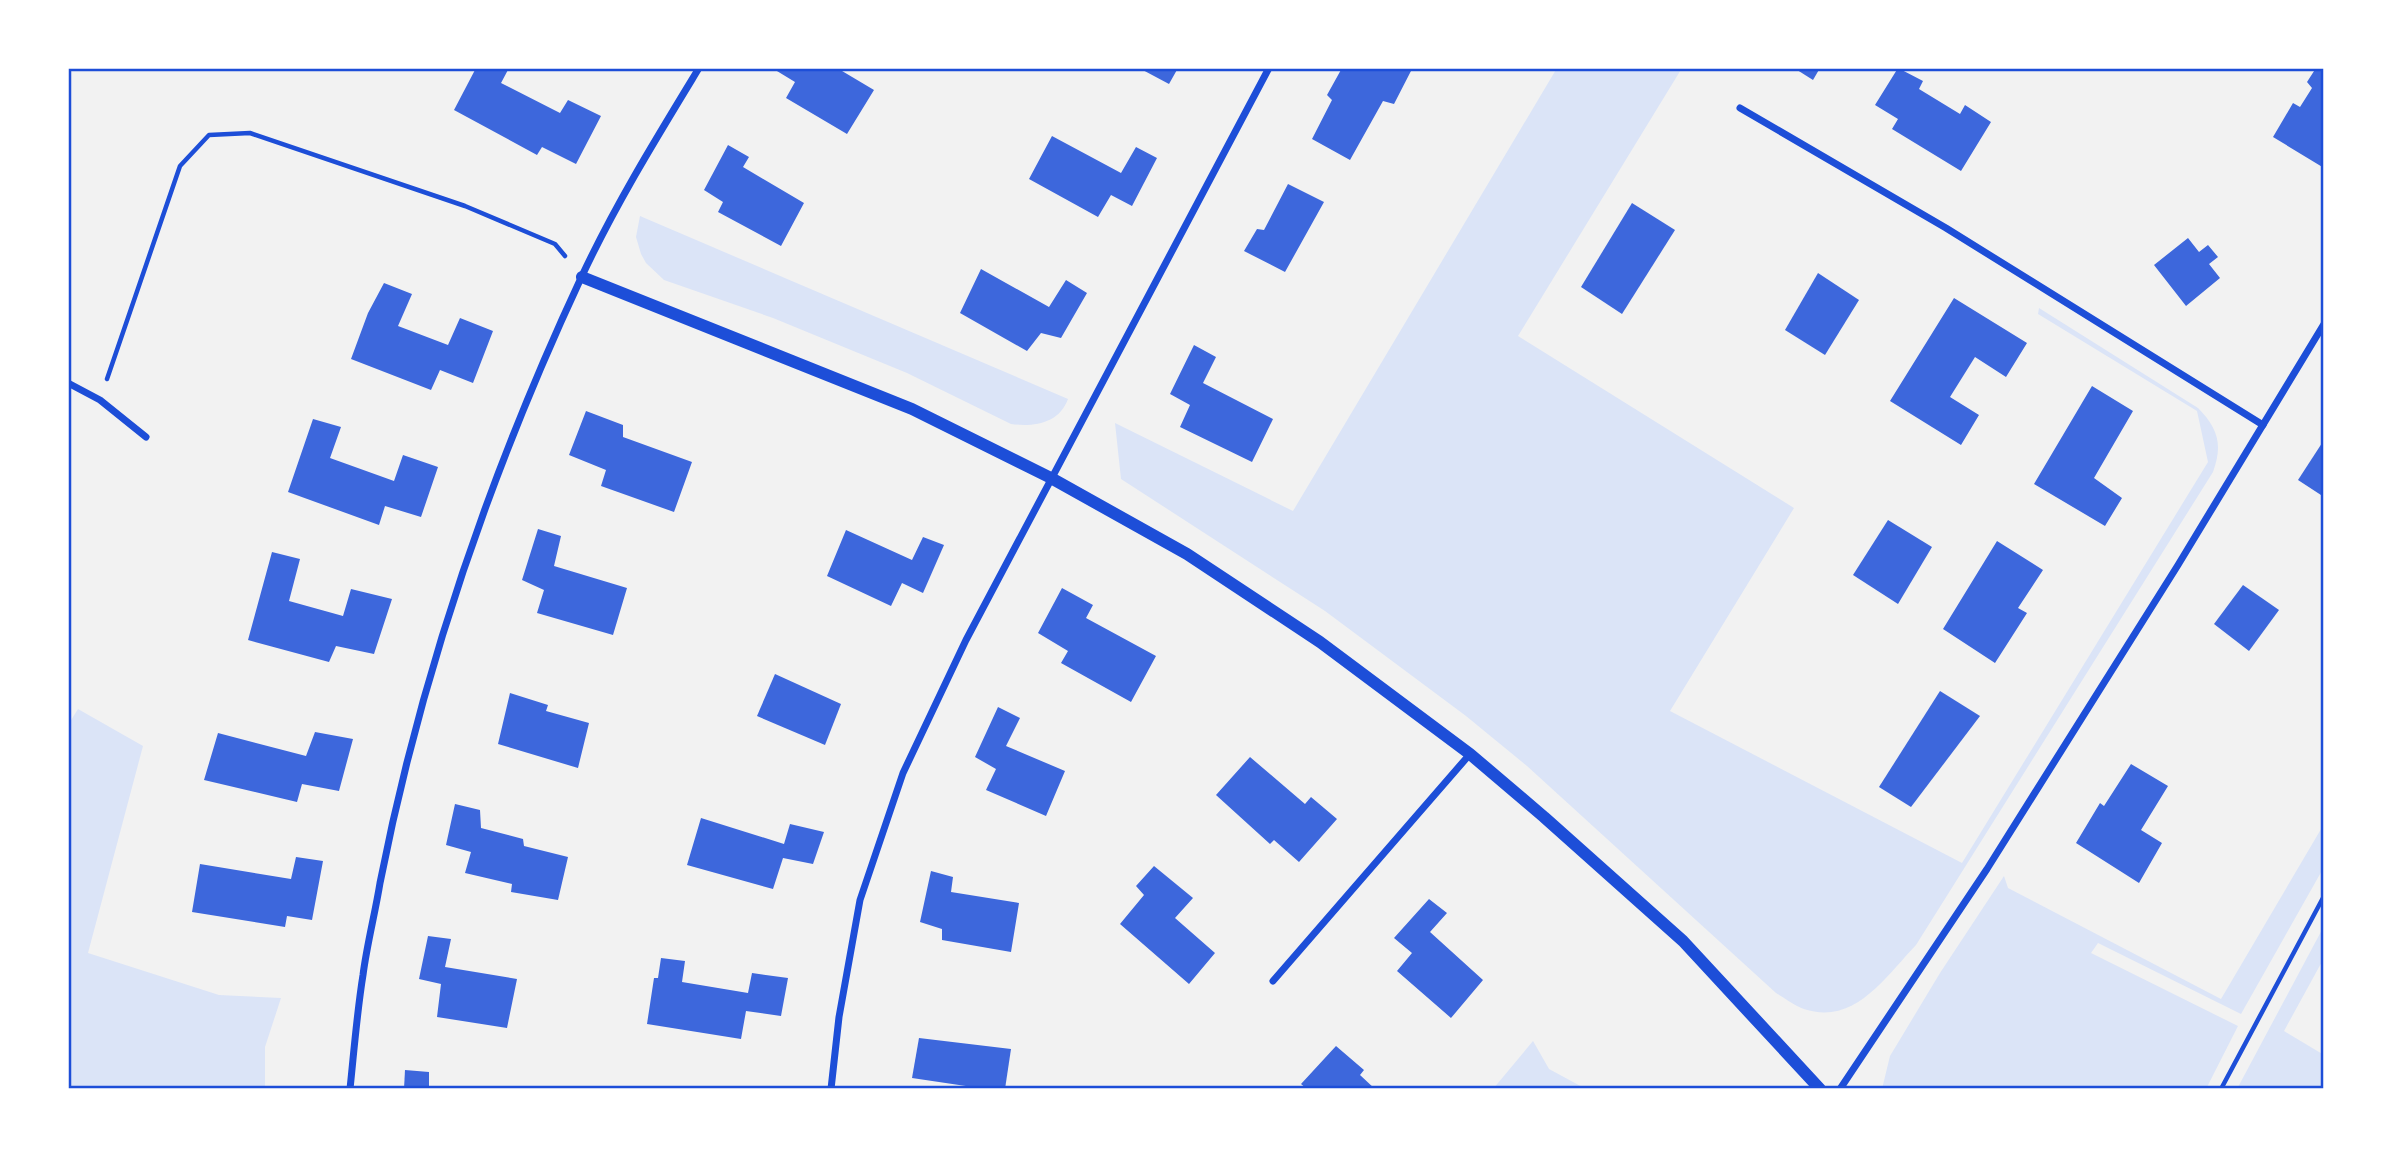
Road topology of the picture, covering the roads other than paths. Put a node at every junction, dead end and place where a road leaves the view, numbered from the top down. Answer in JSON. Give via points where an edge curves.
{"nodes":[{"id":1,"x":699,"y":68,"type":"edge"},
{"id":2,"x":1269,"y":68,"type":"edge"},
{"id":3,"x":1740,"y":108,"type":"dead end"},
{"id":4,"x":582,"y":276,"type":"junction"},
{"id":5,"x":2324,"y":324,"type":"edge"},
{"id":6,"x":68,"y":383,"type":"edge"},
{"id":7,"x":2263,"y":425,"type":"junction"},
{"id":8,"x":146,"y":437,"type":"dead end"},
{"id":9,"x":1051,"y":478,"type":"junction"},
{"id":10,"x":1470,"y":754,"type":"junction"},
{"id":11,"x":1273,"y":981,"type":"dead end"},
{"id":12,"x":350,"y":1089,"type":"edge"},
{"id":13,"x":831,"y":1089,"type":"edge"},
{"id":14,"x":1820,"y":1089,"type":"edge"},
{"id":15,"x":1840,"y":1089,"type":"edge"}],
"edges":[{"from":1,"to":4,"type":"street","via":[[633,177]]},
{"from":2,"to":9,"type":"street"},
{"from":3,"to":7,"type":"street","via":[[1946,228]]},
{"from":4,"to":9,"type":"street","via":[[912,409]]},
{"from":4,"to":12,"type":"street","via":[[524,407],[476,534],[424,698],[391,831],[363,974]]},
{"from":5,"to":7,"type":"street"},
{"from":6,"to":8,"type":"street","via":[[100,400]]},
{"from":7,"to":15,"type":"street","via":[[1987,869]]},
{"from":9,"to":10,"type":"street","via":[[1198,561],[1320,642]]},
{"from":9,"to":13,"type":"street","via":[[966,639],[903,773],[860,900]]},
{"from":10,"to":11,"type":"street"},
{"from":10,"to":14,"type":"street","via":[[1683,941]]}]}
